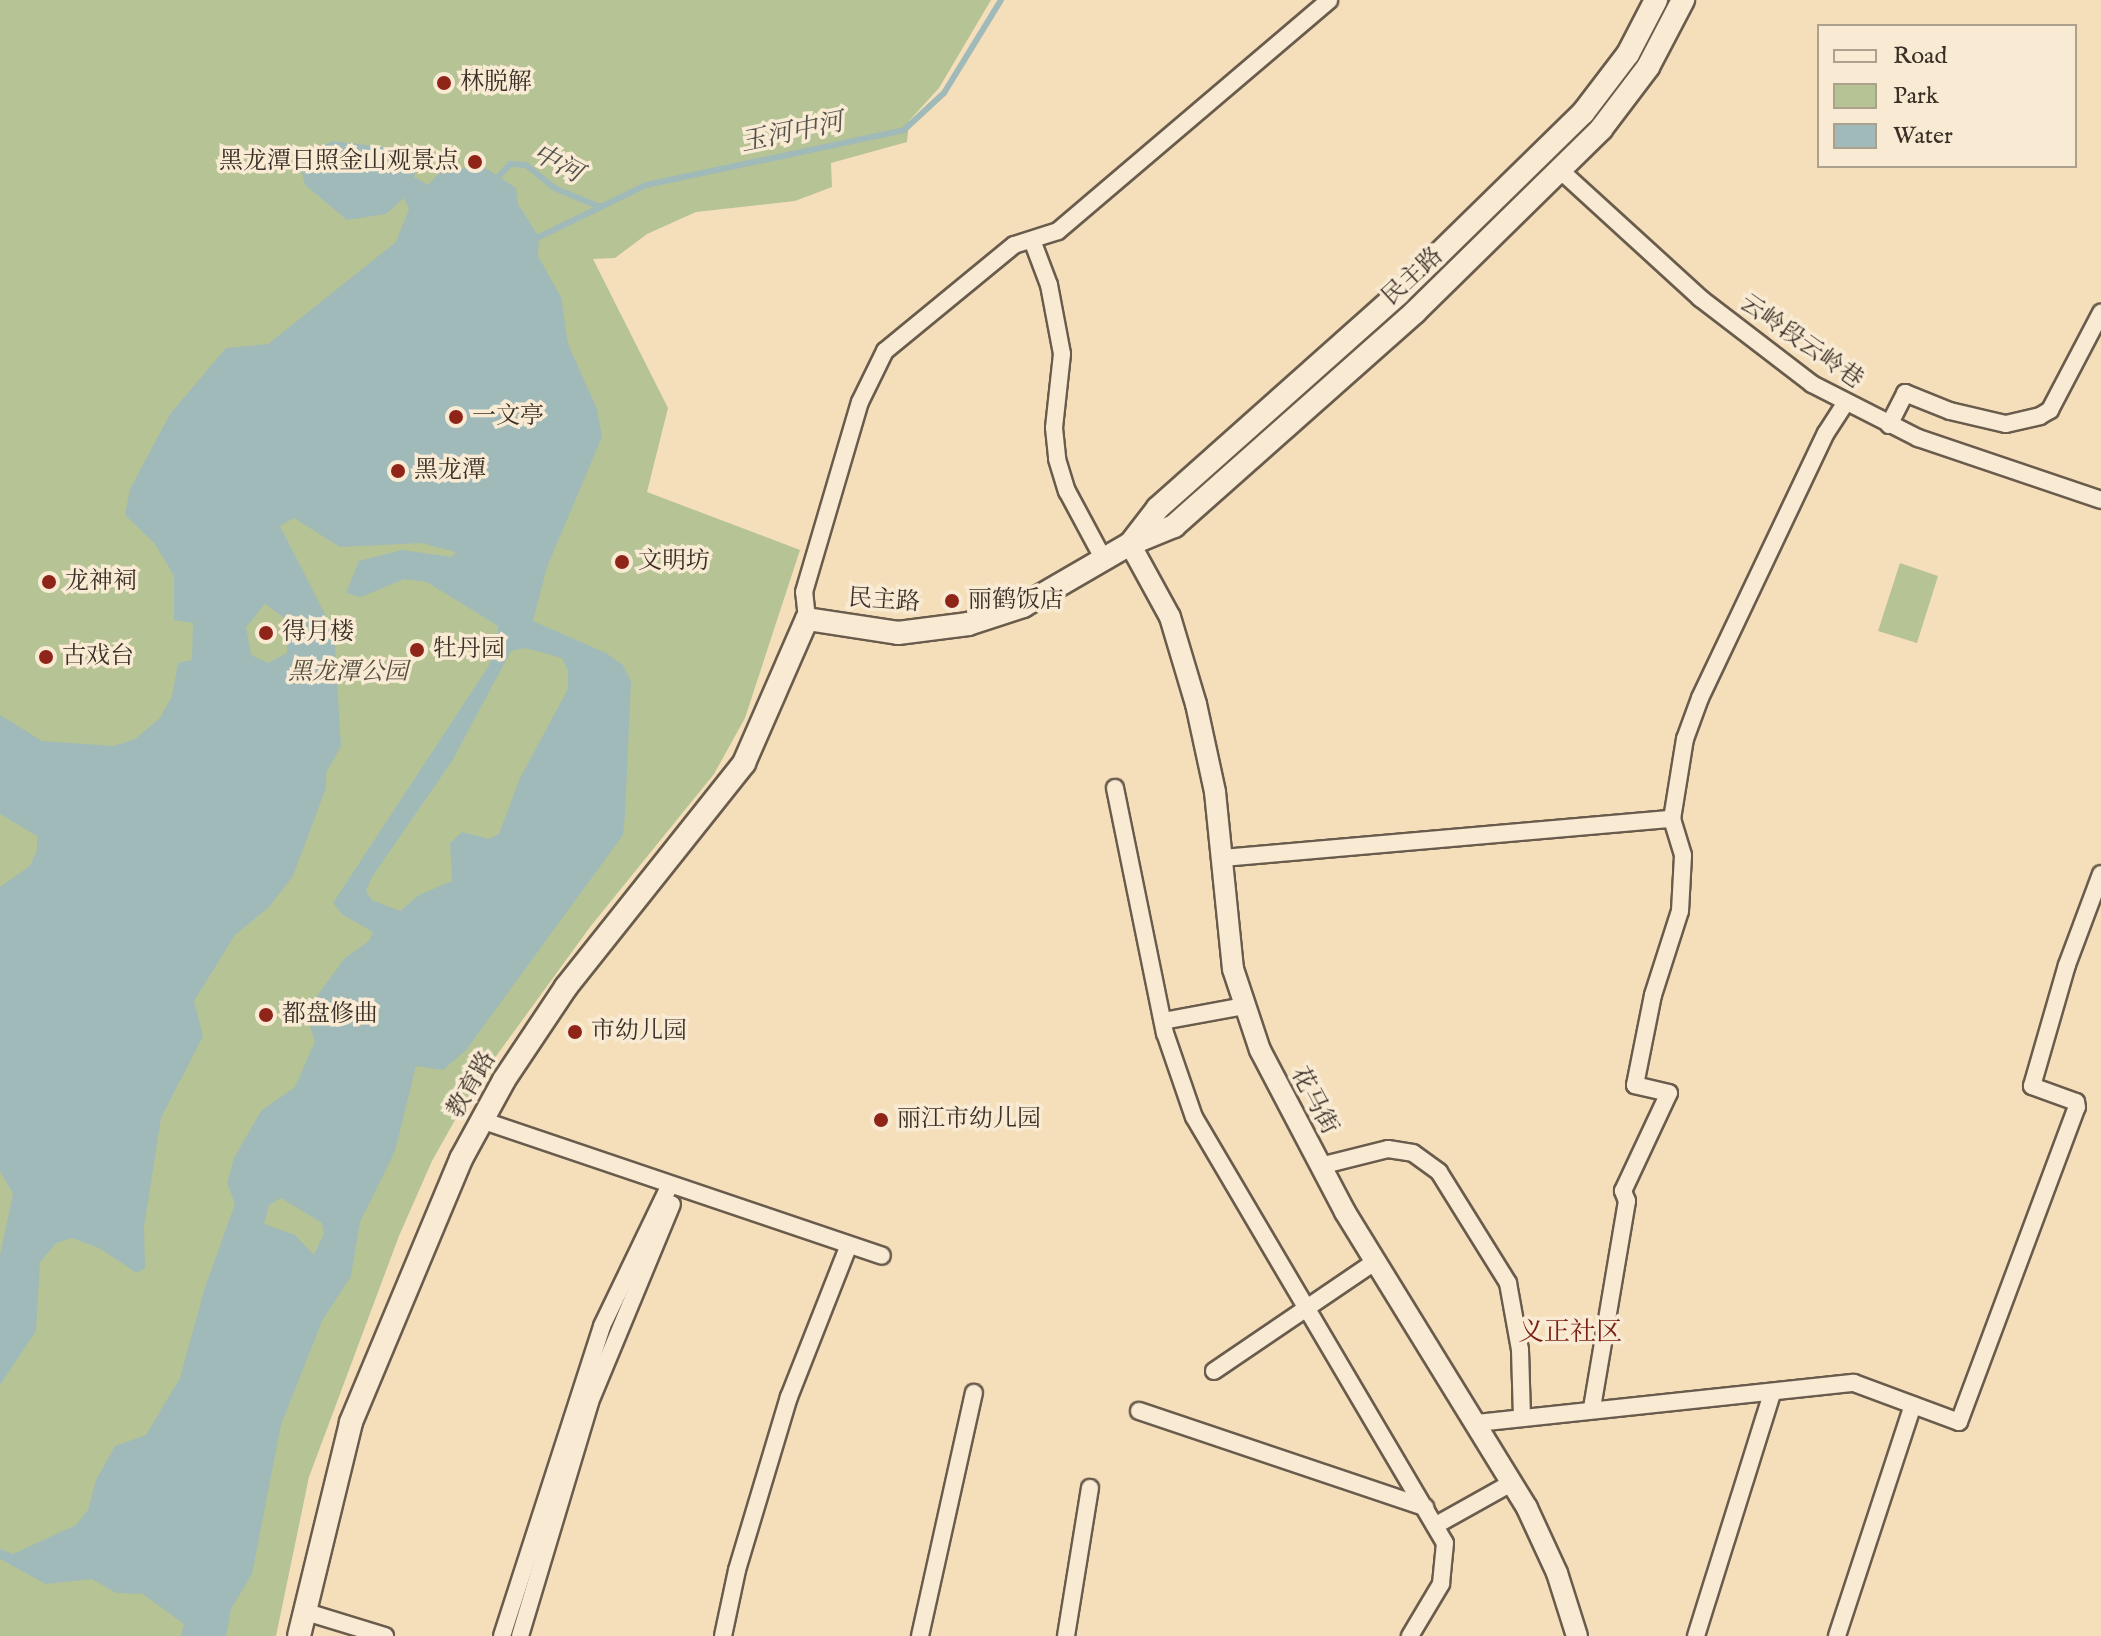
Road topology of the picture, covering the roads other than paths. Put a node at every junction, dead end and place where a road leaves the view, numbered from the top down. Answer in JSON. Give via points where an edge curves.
{"nodes":[{"id":1,"x":1329,"y":0,"type":"edge"},
{"id":2,"x":1683,"y":0,"type":"edge"},
{"id":3,"x":1651,"y":2,"type":"edge"},
{"id":4,"x":1560,"y":170,"type":"junction"},
{"id":5,"x":1032,"y":240,"type":"junction"},
{"id":6,"x":2101,"y":313,"type":"edge"},
{"id":7,"x":1845,"y":404,"type":"junction"},
{"id":8,"x":1889,"y":425,"type":"junction"},
{"id":9,"x":2101,"y":500,"type":"edge"},
{"id":10,"x":1130,"y":544,"type":"junction"},
{"id":11,"x":1104,"y":560,"type":"junction"},
{"id":12,"x":807,"y":619,"type":"junction"},
{"id":13,"x":1115,"y":788,"type":"dead end"},
{"id":14,"x":1672,"y":819,"type":"junction"},
{"id":15,"x":1222,"y":858,"type":"junction"},
{"id":16,"x":2101,"y":874,"type":"edge"},
{"id":17,"x":1244,"y":1006,"type":"junction"},
{"id":18,"x":1163,"y":1021,"type":"junction"},
{"id":19,"x":481,"y":1120,"type":"junction"},
{"id":20,"x":1320,"y":1166,"type":"junction"},
{"id":21,"x":669,"y":1187,"type":"junction"},
{"id":22,"x":672,"y":1204,"type":"dead end"},
{"id":23,"x":849,"y":1245,"type":"junction"},
{"id":24,"x":882,"y":1256,"type":"dead end"},
{"id":25,"x":1376,"y":1261,"type":"junction"},
{"id":26,"x":1305,"y":1309,"type":"junction"},
{"id":27,"x":1214,"y":1371,"type":"dead end"},
{"id":28,"x":974,"y":1393,"type":"dead end"},
{"id":29,"x":1772,"y":1394,"type":"junction"},
{"id":30,"x":1913,"y":1405,"type":"junction"},
{"id":31,"x":1592,"y":1408,"type":"junction"},
{"id":32,"x":1139,"y":1411,"type":"dead end"},
{"id":33,"x":1522,"y":1416,"type":"junction"},
{"id":34,"x":1477,"y":1423,"type":"junction"},
{"id":35,"x":1513,"y":1482,"type":"junction"},
{"id":36,"x":1090,"y":1488,"type":"dead end"},
{"id":37,"x":1425,"y":1507,"type":"junction"},
{"id":38,"x":1436,"y":1525,"type":"junction"},
{"id":39,"x":303,"y":1611,"type":"junction"},
{"id":40,"x":299,"y":1636,"type":"edge"},
{"id":41,"x":385,"y":1636,"type":"edge"},
{"id":42,"x":502,"y":1636,"type":"edge"},
{"id":43,"x":520,"y":1636,"type":"edge"},
{"id":44,"x":723,"y":1636,"type":"edge"},
{"id":45,"x":920,"y":1636,"type":"edge"},
{"id":46,"x":1066,"y":1636,"type":"edge"},
{"id":47,"x":1410,"y":1636,"type":"edge"},
{"id":48,"x":1577,"y":1636,"type":"edge"},
{"id":49,"x":1696,"y":1636,"type":"edge"},
{"id":50,"x":1837,"y":1636,"type":"edge"}],
"edges":[{"from":1,"to":5,"type":"street","via":[[1058,231]]},
{"from":2,"to":4,"type":"main road","name":"民主路","via":[[1632,90]]},
{"from":3,"to":10,"type":"main road","name":"民主路","via":[[1628,54],[1583,113],[1398,294],[1158,508]]},
{"from":4,"to":7,"type":"street","name":"云岭段云岭巷","via":[[1700,298],[1781,363]]},
{"from":4,"to":10,"type":"main road","name":"民主路","via":[[1415,312],[1240,469],[1174,526]]},
{"from":5,"to":11,"type":"street","via":[[1049,285],[1062,354],[1054,428],[1057,459],[1067,491]]},
{"from":5,"to":12,"type":"street","via":[[1014,245],[898,337],[875,366],[804,592]]},
{"from":6,"to":8,"type":"street","via":[[2050,410],[2040,416],[2006,424],[1950,411],[1905,393]]},
{"from":7,"to":8,"type":"street","name":"云岭段云岭巷"},
{"from":7,"to":14,"type":"street","via":[[1826,433],[1700,698],[1685,739]]},
{"from":8,"to":9,"type":"street","name":"云岭段云岭巷"},
{"from":10,"to":11,"type":"main road","name":"民主路"},
{"from":10,"to":15,"type":"street","name":"花马街","via":[[1170,617],[1184,660],[1215,792]]},
{"from":11,"to":12,"type":"main road","name":"民主路","via":[[1023,606],[968,624],[898,633]]},
{"from":12,"to":19,"type":"main road","name":"教育路","via":[[744,763],[566,987]]},
{"from":13,"to":18,"type":"street"},
{"from":14,"to":15,"type":"street"},
{"from":14,"to":31,"type":"street","via":[[1683,855],[1680,911],[1653,995],[1635,1085],[1669,1093],[1623,1191],[1627,1201]]},
{"from":15,"to":17,"type":"street","name":"花马街","via":[[1233,969]]},
{"from":16,"to":30,"type":"street","via":[[2067,965],[2032,1086],[2076,1102],[2077,1107],[1959,1422]]},
{"from":17,"to":18,"type":"street"},
{"from":17,"to":20,"type":"street","name":"花马街","via":[[1276,1087]]},
{"from":18,"to":26,"type":"street","via":[[1182,1089],[1207,1145]]},
{"from":19,"to":21,"type":"street"},
{"from":19,"to":39,"type":"main road","name":"教育路","via":[[365,1381],[337,1467]]},
{"from":20,"to":25,"type":"street","name":"花马街"},
{"from":20,"to":33,"type":"street","via":[[1388,1149],[1413,1153],[1439,1172],[1508,1283],[1520,1350]]},
{"from":21,"to":23,"type":"street"},
{"from":21,"to":42,"type":"street","via":[[602,1326]]},
{"from":22,"to":43,"type":"street","via":[[590,1402]]},
{"from":23,"to":24,"type":"street"},
{"from":23,"to":44,"type":"street","via":[[789,1397],[737,1570]]},
{"from":25,"to":26,"type":"street"},
{"from":25,"to":34,"type":"street","name":"花马街"},
{"from":26,"to":27,"type":"street"},
{"from":26,"to":37,"type":"street"},
{"from":28,"to":45,"type":"street"},
{"from":29,"to":30,"type":"street","via":[[1854,1383]]},
{"from":29,"to":31,"type":"street"},
{"from":29,"to":49,"type":"street"},
{"from":30,"to":50,"type":"street"},
{"from":31,"to":33,"type":"street"},
{"from":32,"to":37,"type":"street"},
{"from":33,"to":34,"type":"street"},
{"from":34,"to":35,"type":"street","name":"花马街"},
{"from":35,"to":38,"type":"street"},
{"from":35,"to":48,"type":"street","name":"花马街","via":[[1548,1551]]},
{"from":36,"to":46,"type":"street"},
{"from":37,"to":38,"type":"street"},
{"from":38,"to":47,"type":"street","via":[[1447,1553],[1445,1574]]},
{"from":39,"to":40,"type":"main road","name":"教育路"},
{"from":39,"to":41,"type":"street"}]}
